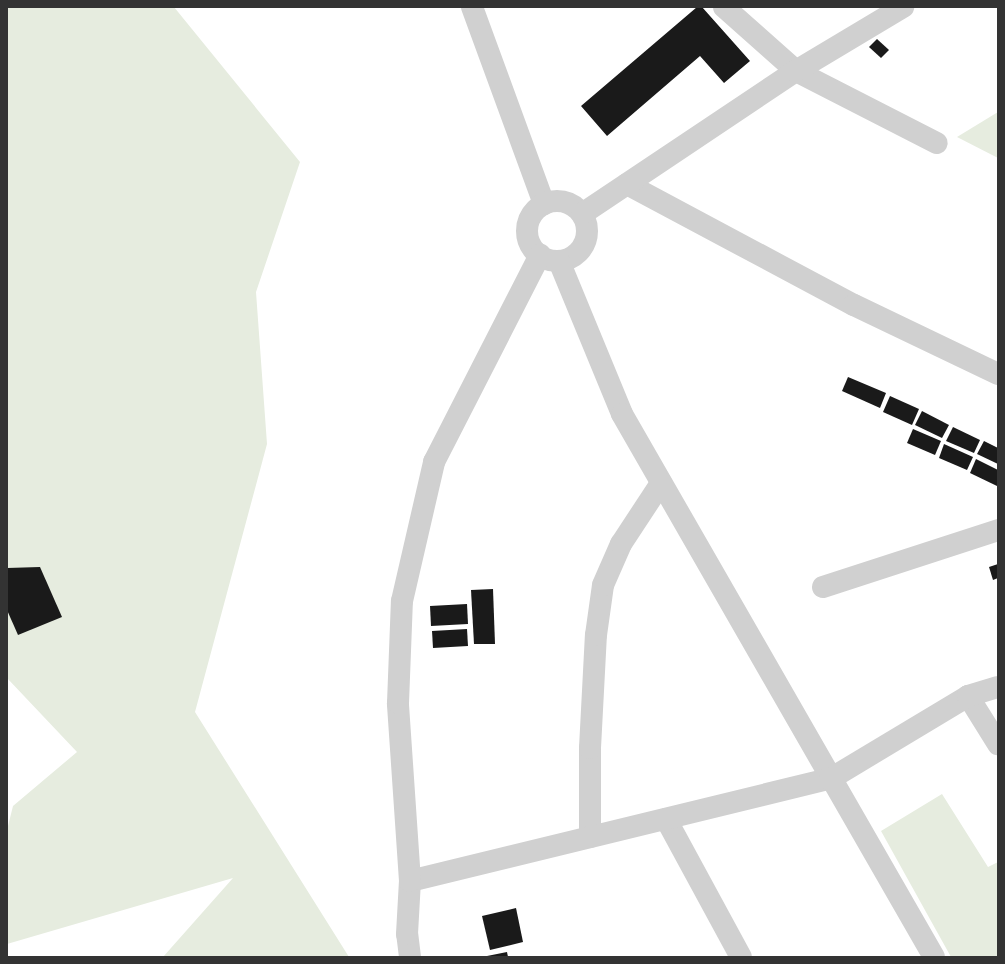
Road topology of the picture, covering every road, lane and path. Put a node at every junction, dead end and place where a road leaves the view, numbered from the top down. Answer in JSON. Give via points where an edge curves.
{"nodes":[{"id":1,"x":472,"y":7,"type":"edge"},
{"id":2,"x":724,"y":7,"type":"edge"},
{"id":3,"x":903,"y":7,"type":"edge"},
{"id":4,"x":796,"y":72,"type":"junction"},
{"id":5,"x":937,"y":143,"type":"dead end"},
{"id":6,"x":627,"y":184,"type":"junction"},
{"id":7,"x":544,"y":204,"type":"junction"},
{"id":8,"x":582,"y":214,"type":"junction"},
{"id":9,"x":549,"y":258,"type":"junction"},
{"id":10,"x":998,"y":374,"type":"edge"},
{"id":11,"x":661,"y":483,"type":"junction"},
{"id":12,"x":998,"y":530,"type":"edge"},
{"id":13,"x":823,"y":587,"type":"dead end"},
{"id":14,"x":998,"y":687,"type":"edge"},
{"id":15,"x":968,"y":696,"type":"junction"},
{"id":16,"x":998,"y":744,"type":"edge"},
{"id":17,"x":830,"y":779,"type":"junction"},
{"id":18,"x":666,"y":819,"type":"junction"},
{"id":19,"x":590,"y":837,"type":"junction"},
{"id":20,"x":410,"y":881,"type":"junction"},
{"id":21,"x":410,"y":957,"type":"edge"},
{"id":22,"x":741,"y":957,"type":"edge"},
{"id":23,"x":934,"y":957,"type":"edge"}],
"edges":[{"from":1,"to":7,"type":"street"},
{"from":2,"to":4,"type":"street"},
{"from":3,"to":4,"type":"street"},
{"from":4,"to":5,"type":"street"},
{"from":4,"to":6,"type":"street"},
{"from":6,"to":8,"type":"street"},
{"from":6,"to":10,"type":"street","via":[[854,305]]},
{"from":7,"to":8,"type":"street","via":[[565,202]]},
{"from":7,"to":9,"type":"street","via":[[530,218],[527,228],[532,248]]},
{"from":8,"to":9,"type":"street","via":[[586,224],[584,244],[578,252]]},
{"from":9,"to":11,"type":"street","via":[[622,414]]},
{"from":9,"to":20,"type":"street","via":[[434,462],[402,601],[398,703]]},
{"from":11,"to":17,"type":"street"},
{"from":11,"to":19,"type":"street","via":[[621,544],[603,585],[596,635],[590,748]]},
{"from":12,"to":13,"type":"street"},
{"from":14,"to":15,"type":"street"},
{"from":15,"to":16,"type":"street"},
{"from":15,"to":17,"type":"street"},
{"from":17,"to":18,"type":"street"},
{"from":17,"to":23,"type":"street"},
{"from":18,"to":19,"type":"street"},
{"from":18,"to":22,"type":"street"},
{"from":19,"to":20,"type":"street"},
{"from":20,"to":21,"type":"street","via":[[407,934]]}]}
